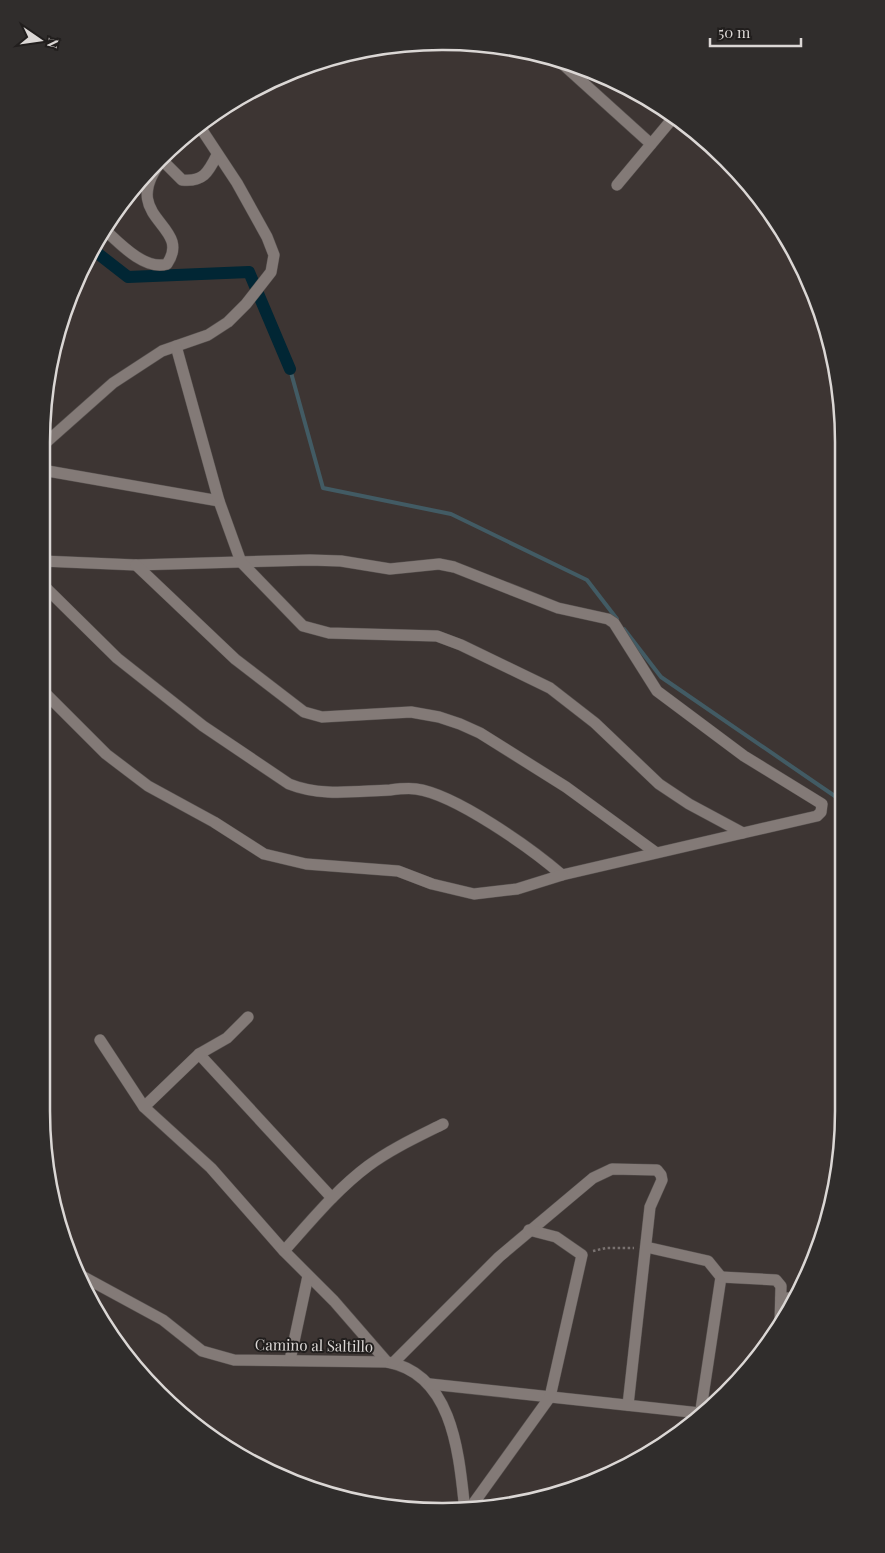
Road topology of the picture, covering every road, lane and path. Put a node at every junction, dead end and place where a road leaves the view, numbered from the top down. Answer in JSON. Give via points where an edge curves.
{"nodes":[{"id":1,"x":574,"y":73,"type":"edge"},
{"id":2,"x":669,"y":122,"type":"edge"},
{"id":3,"x":203,"y":132,"type":"edge"},
{"id":4,"x":652,"y":144,"type":"junction"},
{"id":5,"x":217,"y":156,"type":"junction"},
{"id":6,"x":166,"y":164,"type":"edge"},
{"id":7,"x":149,"y":182,"type":"edge"},
{"id":8,"x":617,"y":185,"type":"dead end"},
{"id":9,"x":110,"y":234,"type":"edge"},
{"id":10,"x":176,"y":346,"type":"junction"},
{"id":11,"x":50,"y":439,"type":"edge"},
{"id":12,"x":50,"y":471,"type":"edge"},
{"id":13,"x":219,"y":501,"type":"junction"},
{"id":14,"x":50,"y":561,"type":"edge"},
{"id":15,"x":241,"y":562,"type":"junction"},
{"id":16,"x":136,"y":565,"type":"junction"},
{"id":17,"x":50,"y":592,"type":"edge"},
{"id":18,"x":50,"y":698,"type":"edge"},
{"id":19,"x":743,"y":833,"type":"junction"},
{"id":20,"x":655,"y":852,"type":"junction"},
{"id":21,"x":562,"y":875,"type":"junction"},
{"id":22,"x":248,"y":1016,"type":"dead end"},
{"id":23,"x":100,"y":1040,"type":"dead end"},
{"id":24,"x":199,"y":1054,"type":"junction"},
{"id":25,"x":144,"y":1106,"type":"junction"},
{"id":26,"x":443,"y":1124,"type":"dead end"},
{"id":27,"x":332,"y":1198,"type":"junction"},
{"id":28,"x":529,"y":1230,"type":"junction"},
{"id":29,"x":646,"y":1247,"type":"junction"},
{"id":30,"x":284,"y":1250,"type":"junction"},
{"id":31,"x":582,"y":1255,"type":"junction"},
{"id":32,"x":308,"y":1276,"type":"junction"},
{"id":33,"x":720,"y":1277,"type":"junction"},
{"id":34,"x":88,"y":1279,"type":"edge"},
{"id":35,"x":781,"y":1298,"type":"junction"},
{"id":36,"x":787,"y":1298,"type":"edge"},
{"id":37,"x":781,"y":1309,"type":"edge"},
{"id":38,"x":290,"y":1360,"type":"junction"},
{"id":39,"x":390,"y":1363,"type":"junction"},
{"id":40,"x":430,"y":1384,"type":"junction"},
{"id":41,"x":550,"y":1398,"type":"junction"},
{"id":42,"x":628,"y":1405,"type":"junction"},
{"id":43,"x":701,"y":1406,"type":"edge"},
{"id":44,"x":691,"y":1414,"type":"edge"},
{"id":45,"x":465,"y":1502,"type":"edge"},
{"id":46,"x":473,"y":1502,"type":"edge"}],
"edges":[{"from":1,"to":4,"type":"street"},
{"from":2,"to":4,"type":"street"},
{"from":3,"to":5,"type":"street"},
{"from":4,"to":8,"type":"street"},
{"from":5,"to":6,"type":"street","via":[[206,176],[196,180],[182,180]]},
{"from":5,"to":10,"type":"street","via":[[267,236],[274,255],[273,264],[261,286],[228,322],[208,335]]},
{"from":7,"to":9,"type":"street","via":[[146,195],[150,208],[170,237],[172,251],[167,264],[146,262]]},
{"from":10,"to":11,"type":"street","via":[[162,351],[106,388]]},
{"from":10,"to":13,"type":"street"},
{"from":12,"to":13,"type":"street"},
{"from":13,"to":15,"type":"street"},
{"from":14,"to":16,"type":"street"},
{"from":15,"to":16,"type":"street"},
{"from":15,"to":19,"type":"street","via":[[303,626],[329,633],[437,636],[550,688],[595,723],[659,784]]},
{"from":15,"to":19,"type":"street","via":[[341,561],[390,570],[446,565],[558,608],[608,619],[619,628],[657,691],[744,756],[822,804],[817,816]]},
{"from":16,"to":20,"type":"street","via":[[234,660],[304,712],[322,717],[412,712],[460,724],[566,787]]},
{"from":17,"to":21,"type":"street","via":[[117,658],[203,726],[288,784],[320,793],[416,789],[438,795],[464,807],[520,843]]},
{"from":18,"to":21,"type":"street","via":[[106,754],[148,786],[264,854],[306,864],[398,871],[432,884],[474,894],[517,889]]},
{"from":19,"to":20,"type":"street"},
{"from":20,"to":21,"type":"street"},
{"from":22,"to":24,"type":"street","via":[[227,1038]]},
{"from":23,"to":25,"type":"street"},
{"from":24,"to":25,"type":"street"},
{"from":24,"to":27,"type":"street"},
{"from":25,"to":30,"type":"street","via":[[211,1168]]},
{"from":26,"to":27,"type":"street","via":[[390,1151]]},
{"from":27,"to":30,"type":"street"},
{"from":28,"to":29,"type":"street","via":[[603,1172],[612,1169],[657,1170],[662,1180],[650,1207]]},
{"from":28,"to":31,"type":"street","via":[[556,1236]]},
{"from":28,"to":39,"type":"street"},
{"from":29,"to":31,"type":"path","via":[[606,1248]]},
{"from":29,"to":33,"type":"street","via":[[708,1261]]},
{"from":29,"to":42,"type":"street"},
{"from":30,"to":32,"type":"street"},
{"from":31,"to":41,"type":"street"},
{"from":32,"to":38,"type":"street"},
{"from":32,"to":39,"type":"street"},
{"from":33,"to":35,"type":"street","via":[[776,1280]]},
{"from":33,"to":43,"type":"street"},
{"from":34,"to":38,"type":"street","name":"Camino al Saltillo","via":[[163,1320],[202,1351],[234,1360]]},
{"from":35,"to":36,"type":"street"},
{"from":35,"to":37,"type":"street"},
{"from":38,"to":39,"type":"street","name":"Camino al Saltillo"},
{"from":39,"to":40,"type":"street","name":"Camino al Saltillo","via":[[411,1369]]},
{"from":40,"to":41,"type":"street"},
{"from":40,"to":45,"type":"street","name":"Camino al Saltillo","via":[[450,1420],[460,1460]]},
{"from":41,"to":42,"type":"street"},
{"from":41,"to":46,"type":"street"},
{"from":42,"to":44,"type":"street"}]}
